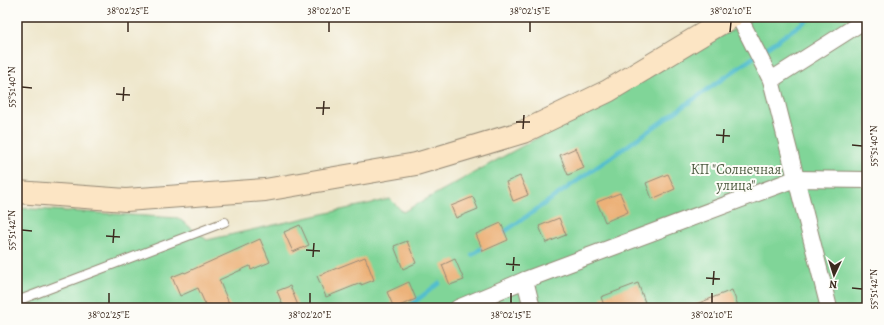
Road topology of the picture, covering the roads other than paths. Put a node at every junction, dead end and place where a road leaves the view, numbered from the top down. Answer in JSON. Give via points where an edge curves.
{"nodes":[{"id":1,"x":731,"y":17,"type":"edge"},
{"id":2,"x":739,"y":17,"type":"edge"},
{"id":3,"x":867,"y":19,"type":"edge"},
{"id":4,"x":771,"y":80,"type":"junction"},
{"id":5,"x":796,"y":179,"type":"junction"},
{"id":6,"x":867,"y":180,"type":"edge"},
{"id":7,"x":17,"y":192,"type":"edge"},
{"id":8,"x":225,"y":222,"type":"dead end"},
{"id":9,"x":525,"y":280,"type":"junction"},
{"id":10,"x":17,"y":301,"type":"edge"},
{"id":11,"x":458,"y":308,"type":"edge"},
{"id":12,"x":532,"y":308,"type":"edge"},
{"id":13,"x":829,"y":308,"type":"edge"}],
"edges":[{"from":1,"to":7,"type":"main road","via":[[608,91],[523,132],[416,164],[265,190],[126,200]]},
{"from":2,"to":4,"type":"street"},
{"from":3,"to":4,"type":"street"},
{"from":4,"to":5,"type":"street"},
{"from":5,"to":6,"type":"street"},
{"from":5,"to":9,"type":"street"},
{"from":5,"to":13,"type":"street"},
{"from":8,"to":10,"type":"lane"},
{"from":9,"to":11,"type":"street"},
{"from":9,"to":12,"type":"street"}]}
